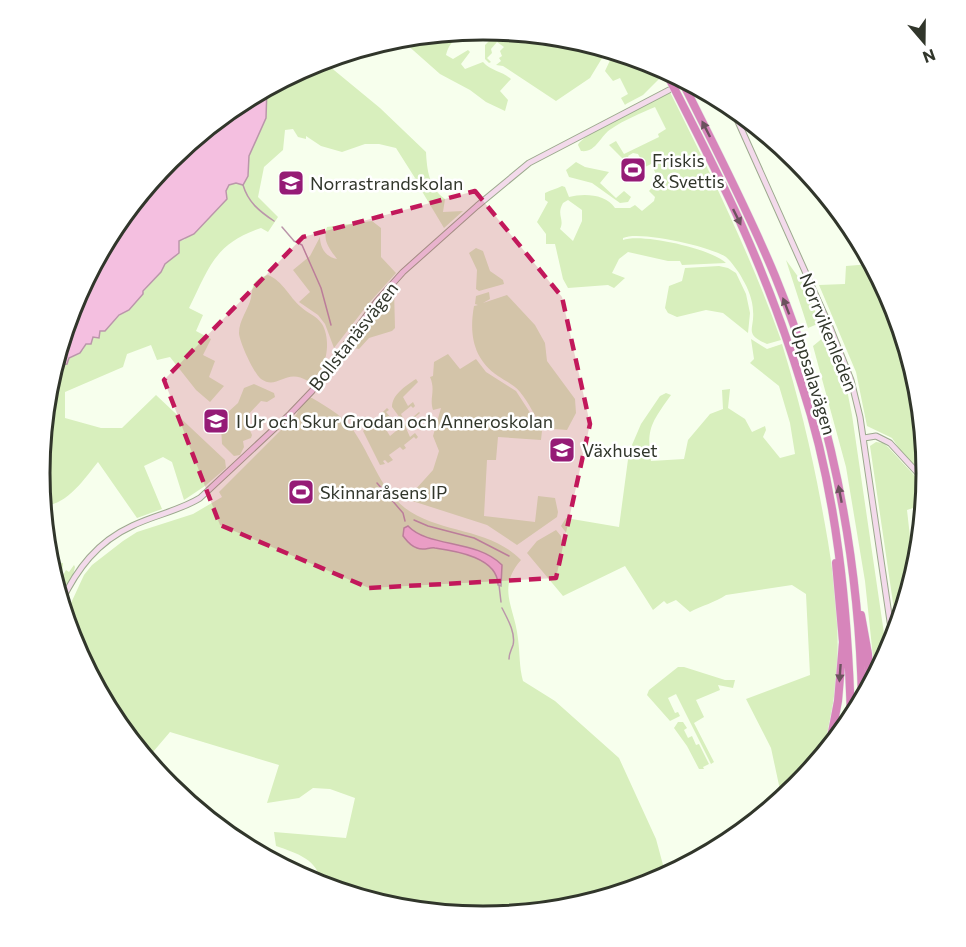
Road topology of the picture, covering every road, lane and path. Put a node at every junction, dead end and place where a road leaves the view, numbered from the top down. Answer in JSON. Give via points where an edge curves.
{"nodes":[{"id":1,"x":672,"y":83,"type":"edge"},
{"id":2,"x":669,"y":90,"type":"dead end"},
{"id":3,"x":687,"y":92,"type":"edge"},
{"id":4,"x":739,"y":124,"type":"edge"},
{"id":5,"x":864,"y":438,"type":"junction"},
{"id":6,"x":916,"y":471,"type":"edge"},
{"id":7,"x":831,"y":510,"type":"junction"},
{"id":8,"x":850,"y":551,"type":"junction"},
{"id":9,"x":66,"y":591,"type":"edge"},
{"id":10,"x":890,"y":621,"type":"edge"},
{"id":11,"x":869,"y":669,"type":"edge"},
{"id":12,"x":862,"y":683,"type":"edge"},
{"id":13,"x":850,"y":702,"type":"edge"},
{"id":14,"x":832,"y":730,"type":"edge"}],
"edges":[{"from":1,"to":7,"type":"highway","name":"Uppsalavägen","one_way":true,"via":[[745,232],[777,313],[803,387]]},
{"from":2,"to":9,"type":"street","name":"Bollstanäsvägen","via":[[529,163],[477,206],[397,279],[312,391],[267,436],[200,498],[131,526],[97,548]]},
{"from":8,"to":3,"type":"highway","name":"Uppsalavägen","one_way":true,"via":[[830,445],[790,316],[753,225]]},
{"from":4,"to":5,"type":"street","name":"Norrvikenleden","via":[[842,355],[856,395]]},
{"from":5,"to":6,"type":"street","via":[[876,436],[890,443]]},
{"from":5,"to":10,"type":"street","name":"Norrvikenleden"},
{"from":7,"to":13,"type":"highway","name":"Uppsalavägen","via":[[843,582]]},
{"from":7,"to":14,"type":"highway","one_way":true,"via":[[843,642]]},
{"from":8,"to":11,"type":"highway"},
{"from":8,"to":12,"type":"highway","name":"Uppsalavägen"}]}
